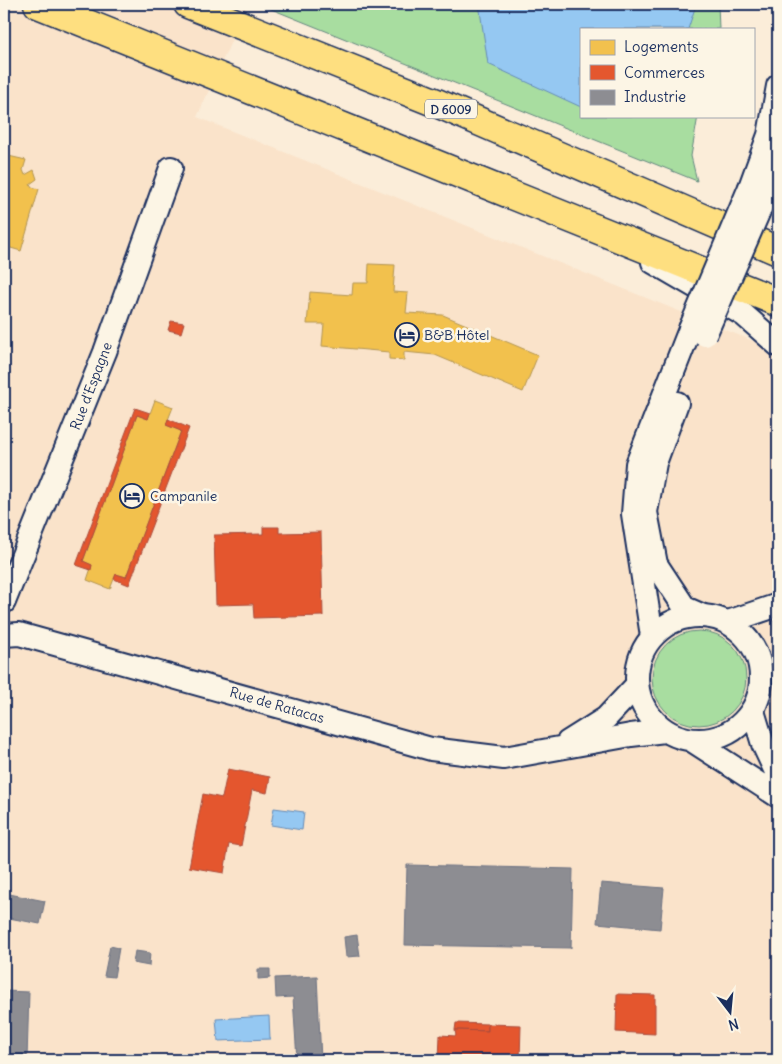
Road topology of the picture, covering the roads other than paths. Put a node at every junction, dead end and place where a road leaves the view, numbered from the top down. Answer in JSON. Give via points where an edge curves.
{"nodes":[{"id":1,"x":38,"y":4,"type":"edge"},
{"id":2,"x":188,"y":4,"type":"edge"},
{"id":3,"x":778,"y":86,"type":"edge"},
{"id":4,"x":778,"y":155,"type":"edge"},
{"id":5,"x":171,"y":168,"type":"dead end"},
{"id":6,"x":758,"y":191,"type":"junction"},
{"id":7,"x":696,"y":215,"type":"junction"},
{"id":8,"x":607,"y":234,"type":"junction"},
{"id":9,"x":778,"y":238,"type":"edge"},
{"id":10,"x":778,"y":251,"type":"edge"},
{"id":11,"x":778,"y":302,"type":"edge"},
{"id":12,"x":697,"y":332,"type":"junction"},
{"id":13,"x":778,"y":345,"type":"edge"},
{"id":14,"x":4,"y":602,"type":"edge"},
{"id":15,"x":778,"y":605,"type":"edge"},
{"id":16,"x":701,"y":615,"type":"junction"},
{"id":17,"x":728,"y":622,"type":"junction"},
{"id":18,"x":4,"y":635,"type":"edge"},
{"id":19,"x":652,"y":636,"type":"junction"},
{"id":20,"x":778,"y":667,"type":"edge"},
{"id":21,"x":636,"y":686,"type":"junction"},
{"id":22,"x":762,"y":689,"type":"junction"},
{"id":23,"x":754,"y":711,"type":"junction"},
{"id":24,"x":665,"y":732,"type":"junction"},
{"id":25,"x":693,"y":741,"type":"junction"},
{"id":26,"x":554,"y":750,"type":"junction"},
{"id":27,"x":778,"y":776,"type":"edge"},
{"id":28,"x":778,"y":796,"type":"edge"}],
"edges":[{"from":1,"to":8,"type":"main road"},
{"from":2,"to":7,"type":"main road","number":"D 6009","via":[[439,104]]},
{"from":3,"to":6,"type":"street"},
{"from":4,"to":6,"type":"street"},
{"from":5,"to":14,"type":"street","name":"Rue d'Espagne","via":[[105,352]]},
{"from":6,"to":12,"type":"street","bridge":true},
{"from":7,"to":9,"type":"street"},
{"from":7,"to":10,"type":"main road","number":"D 6009"},
{"from":8,"to":11,"type":"main road"},
{"from":8,"to":13,"type":"street","via":[[744,315]]},
{"from":12,"to":16,"type":"street","via":[[685,380],[655,463],[646,512],[656,564],[686,608]]},
{"from":12,"to":19,"type":"street","via":[[637,464],[633,514]]},
{"from":15,"to":17,"type":"street"},
{"from":16,"to":17,"type":"street"},
{"from":16,"to":19,"type":"street","via":[[672,622]]},
{"from":17,"to":22,"type":"street","via":[[753,645],[761,665]]},
{"from":18,"to":26,"type":"street","name":"Rue de Ratacas","via":[[19,634],[431,749],[504,758]]},
{"from":19,"to":21,"type":"street","via":[[642,651]]},
{"from":20,"to":22,"type":"street"},
{"from":21,"to":24,"type":"street","via":[[646,712]]},
{"from":21,"to":26,"type":"street","name":"Rue de Ratacas","via":[[606,718]]},
{"from":22,"to":23,"type":"street"},
{"from":23,"to":25,"type":"street","via":[[737,729]]},
{"from":23,"to":27,"type":"street","via":[[763,744]]},
{"from":24,"to":25,"type":"street"},
{"from":24,"to":26,"type":"street","name":"Rue de Ratacas"},
{"from":25,"to":28,"type":"street"}]}
